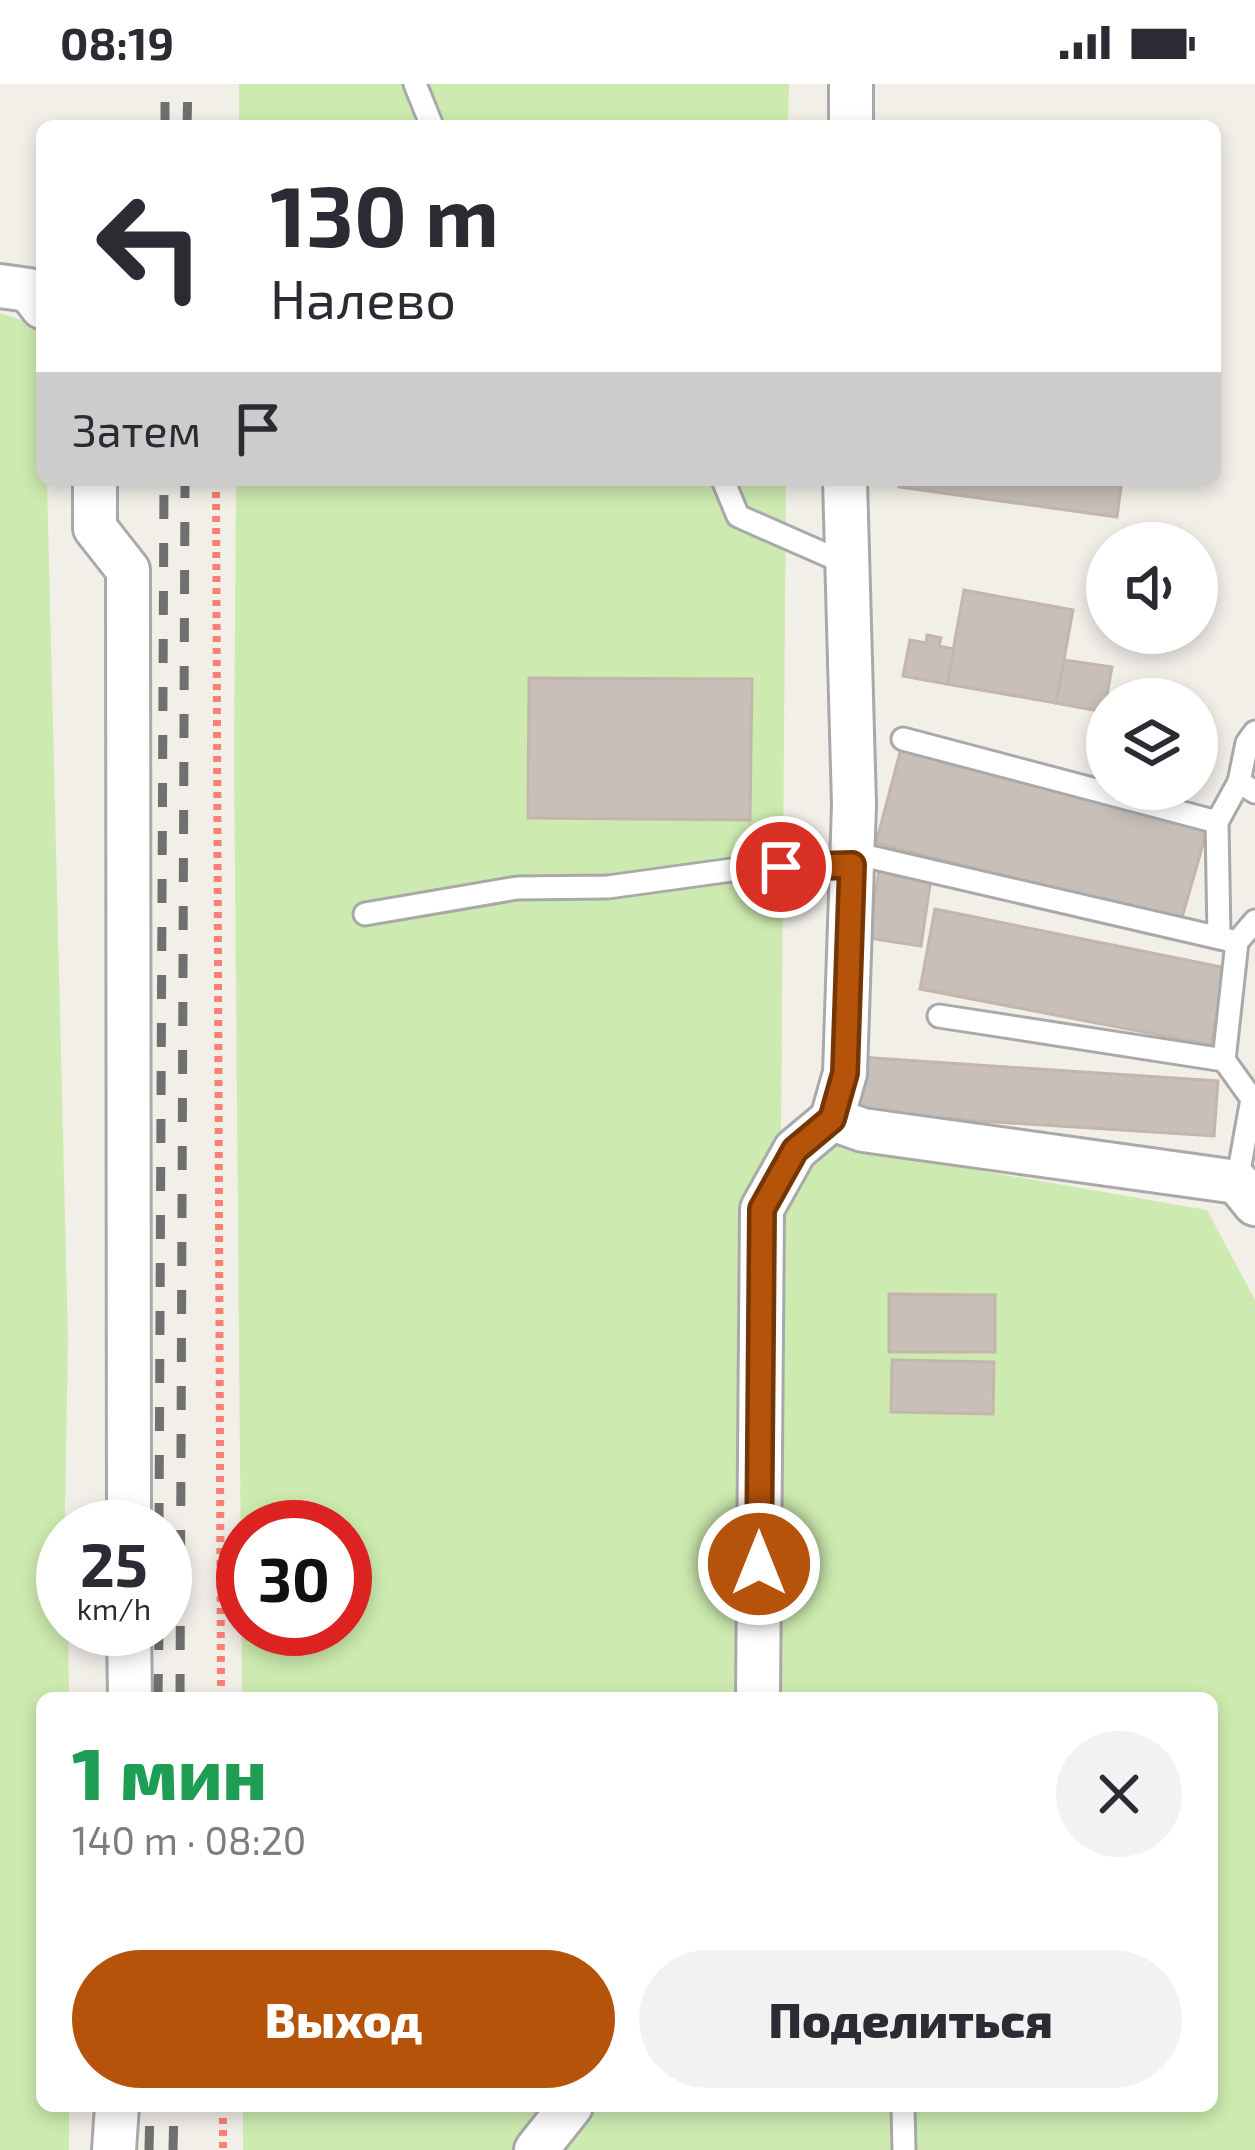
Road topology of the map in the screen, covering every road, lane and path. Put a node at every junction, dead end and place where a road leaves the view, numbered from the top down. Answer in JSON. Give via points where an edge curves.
{"nodes":[{"id":1,"x":415,"y":84,"type":"edge"},
{"id":2,"x":851,"y":84,"type":"edge"},
{"id":3,"x":430,"y":120,"type":"edge"},
{"id":4,"x":850,"y":120,"type":"edge"},
{"id":5,"x":0,"y":286,"type":"edge"},
{"id":6,"x":36,"y":300,"type":"edge"},
{"id":7,"x":95,"y":486,"type":"edge"},
{"id":8,"x":216,"y":486,"type":"edge"},
{"id":9,"x":726,"y":486,"type":"edge"},
{"id":10,"x":845,"y":486,"type":"edge"},
{"id":11,"x":845,"y":563,"type":"junction"},
{"id":12,"x":1255,"y":732,"type":"edge"},
{"id":13,"x":903,"y":739,"type":"dead end"},
{"id":14,"x":1247,"y":787,"type":"edge"},
{"id":15,"x":1217,"y":822,"type":"junction"},
{"id":16,"x":852,"y":859,"type":"junction"},
{"id":17,"x":365,"y":914,"type":"dead end"},
{"id":18,"x":1255,"y":921,"type":"edge"},
{"id":19,"x":1228,"y":939,"type":"junction"},
{"id":20,"x":939,"y":1016,"type":"dead end"},
{"id":21,"x":1225,"y":1060,"type":"junction"},
{"id":22,"x":1254,"y":1098,"type":"edge"},
{"id":23,"x":832,"y":1119,"type":"junction"},
{"id":24,"x":1246,"y":1193,"type":"edge"},
{"id":25,"x":129,"y":1500,"type":"edge"},
{"id":26,"x":129,"y":1656,"type":"edge"},
{"id":27,"x":130,"y":1692,"type":"edge"},
{"id":28,"x":221,"y":1692,"type":"edge"},
{"id":29,"x":758,"y":1692,"type":"edge"},
{"id":30,"x":117,"y":2112,"type":"edge"},
{"id":31,"x":223,"y":2112,"type":"edge"},
{"id":32,"x":566,"y":2112,"type":"edge"},
{"id":33,"x":903,"y":2112,"type":"edge"},
{"id":34,"x":115,"y":2150,"type":"edge"},
{"id":35,"x":223,"y":2150,"type":"edge"},
{"id":36,"x":536,"y":2150,"type":"edge"},
{"id":37,"x":904,"y":2150,"type":"edge"}],
"edges":[{"from":1,"to":3,"type":"lane"},
{"from":2,"to":4,"type":"street"},
{"from":5,"to":6,"type":"street","via":[[29,290]]},
{"from":7,"to":25,"type":"street","via":[[94,529],[128,570]]},
{"from":8,"to":28,"type":"path"},
{"from":9,"to":11,"type":"lane","via":[[738,516]]},
{"from":10,"to":11,"type":"street"},
{"from":11,"to":16,"type":"street"},
{"from":12,"to":14,"type":"lane","via":[[1246,742]]},
{"from":13,"to":15,"type":"lane"},
{"from":14,"to":15,"type":"lane"},
{"from":15,"to":19,"type":"lane"},
{"from":16,"to":17,"type":"lane","via":[[608,886],[517,887]]},
{"from":16,"to":19,"type":"lane"},
{"from":16,"to":23,"type":"street","via":[[845,1073]]},
{"from":18,"to":19,"type":"lane"},
{"from":19,"to":21,"type":"lane"},
{"from":20,"to":21,"type":"lane"},
{"from":21,"to":22,"type":"lane"},
{"from":22,"to":24,"type":"lane"},
{"from":23,"to":24,"type":"street"},
{"from":23,"to":29,"type":"street","via":[[795,1150],[762,1209]]},
{"from":26,"to":27,"type":"street"},
{"from":30,"to":34,"type":"street"},
{"from":31,"to":35,"type":"path"},
{"from":32,"to":36,"type":"street"},
{"from":33,"to":37,"type":"lane"}]}
